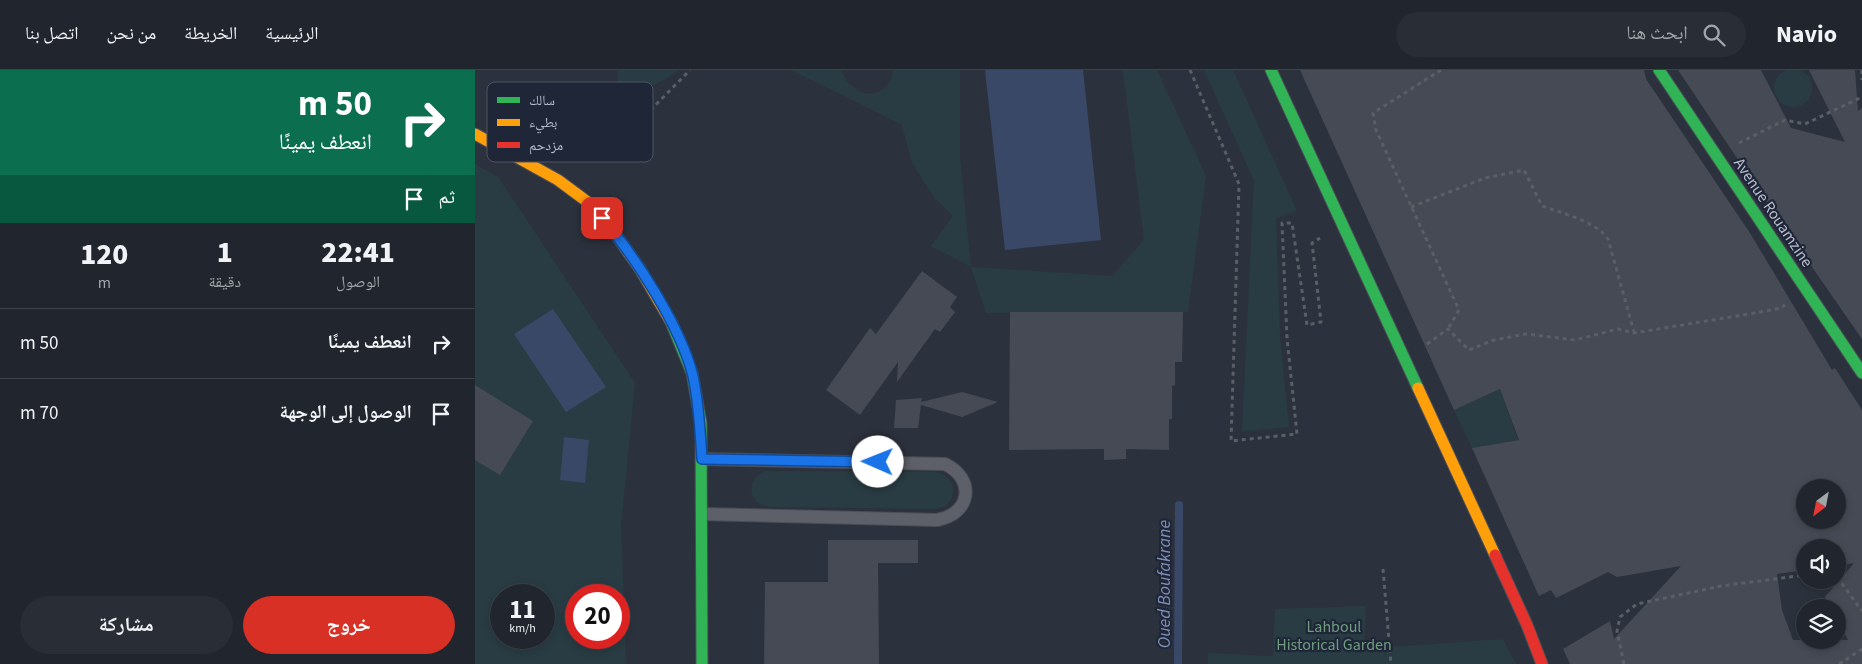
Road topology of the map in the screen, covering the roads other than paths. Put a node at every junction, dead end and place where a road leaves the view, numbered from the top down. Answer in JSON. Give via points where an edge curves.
{"nodes":[{"id":1,"x":1271,"y":70,"type":"edge"},
{"id":2,"x":1659,"y":70,"type":"edge"},
{"id":3,"x":475,"y":134,"type":"edge"},
{"id":4,"x":487,"y":141,"type":"edge"},
{"id":5,"x":525,"y":162,"type":"edge"},
{"id":6,"x":1862,"y":373,"type":"edge"},
{"id":7,"x":702,"y":459,"type":"junction"},
{"id":8,"x":702,"y":514,"type":"junction"},
{"id":9,"x":702,"y":664,"type":"edge"},
{"id":10,"x":1542,"y":664,"type":"edge"}],
"edges":[{"from":1,"to":10,"type":"main road","via":[[1527,625]]},
{"from":2,"to":6,"type":"main road","name":"Avenue Rouamzine"},
{"from":3,"to":4,"type":"main road"},
{"from":5,"to":7,"type":"main road","via":[[584,198],[637,265],[668,315],[692,374],[699,407]]},
{"from":7,"to":8,"type":"main road"},
{"from":7,"to":8,"type":"lane","via":[[945,464],[960,475],[966,492],[961,509],[954,515],[937,520]]},
{"from":8,"to":9,"type":"main road"}]}
